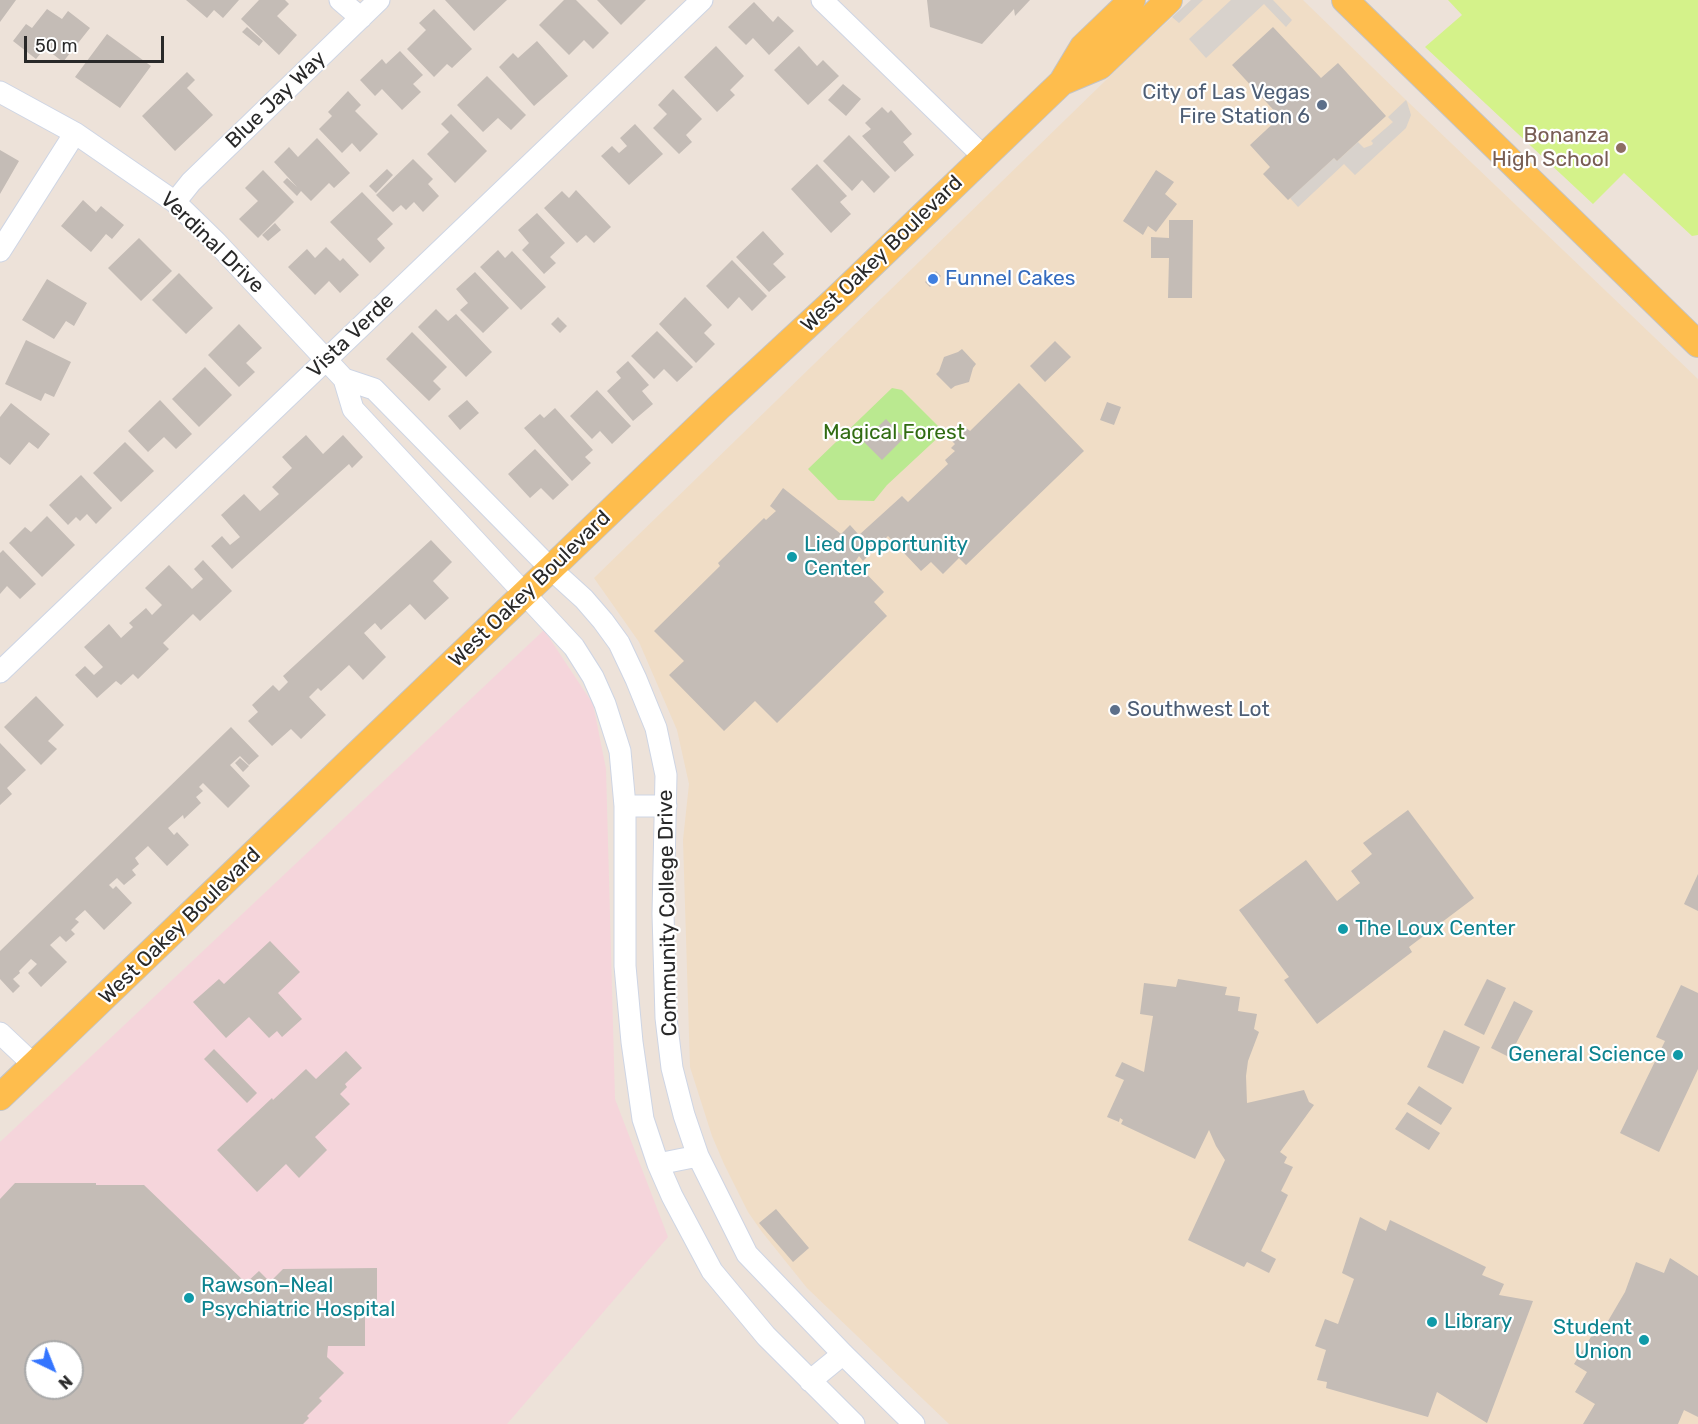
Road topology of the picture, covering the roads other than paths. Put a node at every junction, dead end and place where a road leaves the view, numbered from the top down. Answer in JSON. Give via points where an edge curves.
{"nodes":[{"id":1,"x":340,"y":0,"type":"edge"},
{"id":2,"x":380,"y":0,"type":"edge"},
{"id":3,"x":702,"y":0,"type":"edge"},
{"id":4,"x":822,"y":0,"type":"edge"},
{"id":5,"x":1169,"y":0,"type":"edge"},
{"id":6,"x":1345,"y":0,"type":"edge"},
{"id":7,"x":1130,"y":2,"type":"edge"},
{"id":8,"x":361,"y":18,"type":"junction"},
{"id":9,"x":1145,"y":23,"type":"junction"},
{"id":10,"x":1062,"y":82,"type":"junction"},
{"id":11,"x":0,"y":92,"type":"edge"},
{"id":12,"x":75,"y":133,"type":"junction"},
{"id":13,"x":984,"y":157,"type":"junction"},
{"id":14,"x":175,"y":202,"type":"junction"},
{"id":15,"x":0,"y":251,"type":"edge"},
{"id":16,"x":1698,"y":344,"type":"edge"},
{"id":17,"x":326,"y":360,"type":"junction"},
{"id":18,"x":344,"y":379,"type":"junction"},
{"id":19,"x":551,"y":569,"type":"junction"},
{"id":20,"x":526,"y":594,"type":"junction"},
{"id":21,"x":0,"y":672,"type":"edge"},
{"id":22,"x":625,"y":806,"type":"junction"},
{"id":23,"x":666,"y":806,"type":"junction"},
{"id":24,"x":0,"y":1033,"type":"edge"},
{"id":25,"x":34,"y":1065,"type":"junction"},
{"id":26,"x":0,"y":1097,"type":"edge"},
{"id":27,"x":698,"y":1156,"type":"junction"},
{"id":28,"x":658,"y":1164,"type":"junction"},
{"id":29,"x":843,"y":1354,"type":"junction"},
{"id":30,"x":810,"y":1381,"type":"junction"},
{"id":31,"x":854,"y":1424,"type":"edge"},
{"id":32,"x":914,"y":1424,"type":"edge"}],
"edges":[{"from":1,"to":8,"type":"street"},
{"from":2,"to":8,"type":"street","name":"Blue Jay Way"},
{"from":3,"to":17,"type":"street","name":"Vista Verde"},
{"from":4,"to":13,"type":"street"},
{"from":5,"to":9,"type":"main road","name":"West Oakey Boulevard"},
{"from":6,"to":16,"type":"main road"},
{"from":7,"to":9,"type":"main road"},
{"from":7,"to":10,"type":"main road","name":"West Oakey Boulevard","via":[[1083,47]]},
{"from":8,"to":14,"type":"street","name":"Blue Jay Way"},
{"from":9,"to":10,"type":"main road","name":"West Oakey Boulevard","via":[[1100,66]]},
{"from":10,"to":13,"type":"main road","name":"West Oakey Boulevard"},
{"from":11,"to":12,"type":"street","name":"Verdinal Drive"},
{"from":12,"to":14,"type":"street","name":"Verdinal Drive"},
{"from":12,"to":15,"type":"street"},
{"from":13,"to":19,"type":"main road","name":"West Oakey Boulevard"},
{"from":14,"to":17,"type":"street","name":"Verdinal Drive"},
{"from":17,"to":18,"type":"street","name":"Verdinal Drive"},
{"from":17,"to":21,"type":"street","name":"Vista Verde"},
{"from":18,"to":19,"type":"street","name":"Verdinal Drive","via":[[374,388]]},
{"from":18,"to":20,"type":"street","name":"Verdinal Drive","via":[[353,409]]},
{"from":19,"to":20,"type":"main road","name":"West Oakey Boulevard"},
{"from":19,"to":23,"type":"street","name":"Community College Drive","via":[[584,599],[619,643],[656,728],[666,775]]},
{"from":20,"to":22,"type":"street","name":"Community College Drive","via":[[574,646],[593,676],[620,751]]},
{"from":20,"to":25,"type":"main road","name":"West Oakey Boulevard"},
{"from":22,"to":23,"type":"street"},
{"from":22,"to":28,"type":"street","name":"Community College Drive","via":[[625,966],[632,1042],[643,1119]]},
{"from":23,"to":27,"type":"street","name":"Community College Drive","via":[[666,1018],[672,1068]]},
{"from":24,"to":25,"type":"street"},
{"from":25,"to":26,"type":"main road","name":"West Oakey Boulevard"},
{"from":27,"to":28,"type":"street"},
{"from":27,"to":29,"type":"street","name":"Community College Drive","via":[[747,1254]]},
{"from":28,"to":30,"type":"street","name":"Community College Drive","via":[[712,1271]]},
{"from":29,"to":30,"type":"street"},
{"from":29,"to":32,"type":"street","name":"Community College Drive"},
{"from":30,"to":31,"type":"street","name":"Community College Drive"}]}
